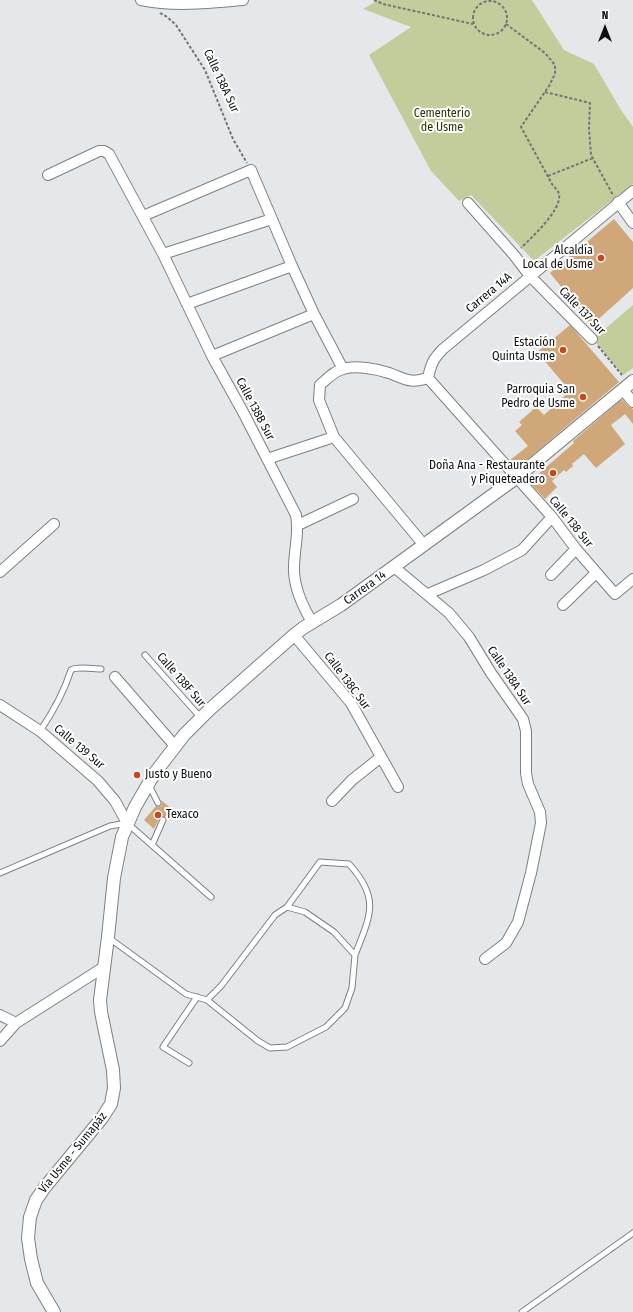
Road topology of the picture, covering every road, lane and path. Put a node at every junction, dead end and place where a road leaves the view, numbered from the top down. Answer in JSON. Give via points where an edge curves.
{"nodes":[{"id":1,"x":141,"y":0,"type":"edge"},
{"id":2,"x":243,"y":0,"type":"edge"},
{"id":3,"x":374,"y":0,"type":"edge"},
{"id":4,"x":160,"y":13,"type":"dead end"},
{"id":5,"x":473,"y":24,"type":"junction"},
{"id":6,"x":506,"y":24,"type":"junction"},
{"id":7,"x":545,"y":92,"type":"junction"},
{"id":8,"x":593,"y":158,"type":"junction"},
{"id":9,"x":251,"y":170,"type":"junction"},
{"id":10,"x":48,"y":175,"type":"dead end"},
{"id":11,"x":548,"y":176,"type":"junction"},
{"id":12,"x":633,"y":191,"type":"edge"},
{"id":13,"x":618,"y":202,"type":"junction"},
{"id":14,"x":468,"y":203,"type":"dead end"},
{"id":15,"x":143,"y":216,"type":"junction"},
{"id":16,"x":272,"y":219,"type":"junction"},
{"id":17,"x":633,"y":223,"type":"edge"},
{"id":18,"x":162,"y":254,"type":"junction"},
{"id":19,"x":514,"y":255,"type":"junction"},
{"id":20,"x":292,"y":266,"type":"junction"},
{"id":21,"x":530,"y":276,"type":"junction"},
{"id":22,"x":187,"y":304,"type":"junction"},
{"id":23,"x":314,"y":314,"type":"junction"},
{"id":24,"x":592,"y":339,"type":"joint"},
{"id":25,"x":212,"y":356,"type":"junction"},
{"id":26,"x":343,"y":369,"type":"junction"},
{"id":27,"x":428,"y":378,"type":"junction"},
{"id":28,"x":628,"y":385,"type":"edge"},
{"id":29,"x":633,"y":402,"type":"edge"},
{"id":30,"x":334,"y":437,"type":"junction"},
{"id":31,"x":267,"y":459,"type":"junction"},
{"id":32,"x":516,"y":478,"type":"junction"},
{"id":33,"x":353,"y":499,"type":"dead end"},
{"id":34,"x":552,"y":517,"type":"junction"},
{"id":35,"x":54,"y":524,"type":"dead end"},
{"id":36,"x":298,"y":524,"type":"junction"},
{"id":37,"x":424,"y":545,"type":"junction"},
{"id":38,"x":576,"y":549,"type":"junction"},
{"id":39,"x":394,"y":567,"type":"junction"},
{"id":40,"x":0,"y":572,"type":"edge"},
{"id":41,"x":596,"y":573,"type":"junction"},
{"id":42,"x":551,"y":574,"type":"dead end"},
{"id":43,"x":633,"y":579,"type":"edge"},
{"id":44,"x":428,"y":594,"type":"junction"},
{"id":45,"x":563,"y":605,"type":"dead end"},
{"id":46,"x":312,"y":622,"type":"junction"},
{"id":47,"x":294,"y":635,"type":"junction"},
{"id":48,"x":145,"y":655,"type":"dead end"},
{"id":49,"x":101,"y":669,"type":"dead end"},
{"id":50,"x":115,"y":677,"type":"dead end"},
{"id":51,"x":0,"y":705,"type":"edge"},
{"id":52,"x":201,"y":718,"type":"junction"},
{"id":53,"x":40,"y":731,"type":"junction"},
{"id":54,"x":175,"y":746,"type":"junction"},
{"id":55,"x":381,"y":757,"type":"junction"},
{"id":56,"x":148,"y":784,"type":"junction"},
{"id":57,"x":398,"y":787,"type":"dead end"},
{"id":58,"x":332,"y":801,"type":"dead end"},
{"id":59,"x":158,"y":803,"type":"dead end"},
{"id":60,"x":163,"y":820,"type":"dead end"},
{"id":61,"x":127,"y":823,"type":"junction"},
{"id":62,"x":152,"y":845,"type":"junction"},
{"id":63,"x":0,"y":873,"type":"edge"},
{"id":64,"x":211,"y":897,"type":"dead end"},
{"id":65,"x":287,"y":907,"type":"junction"},
{"id":66,"x":108,"y":937,"type":"junction"},
{"id":67,"x":355,"y":955,"type":"junction"},
{"id":68,"x":485,"y":959,"type":"dead end"},
{"id":69,"x":104,"y":966,"type":"junction"},
{"id":70,"x":197,"y":997,"type":"junction"},
{"id":71,"x":207,"y":1000,"type":"junction"},
{"id":72,"x":0,"y":1015,"type":"edge"},
{"id":73,"x":16,"y":1023,"type":"junction"},
{"id":74,"x":0,"y":1041,"type":"edge"},
{"id":75,"x":189,"y":1063,"type":"dead end"},
{"id":76,"x":633,"y":1233,"type":"edge"},
{"id":77,"x":54,"y":1312,"type":"edge"},
{"id":78,"x":522,"y":1312,"type":"edge"}],
"edges":[{"from":1,"to":2,"type":"street","via":[[172,4]]},
{"from":3,"to":5,"type":"path"},
{"from":4,"to":9,"type":"path","name":"Calle 138A Sur","via":[[176,25],[204,70],[233,139]]},
{"from":5,"to":6,"type":"path","via":[[481,33],[487,35],[498,33]]},
{"from":5,"to":6,"type":"path","via":[[475,8],[490,0],[504,8]]},
{"from":6,"to":7,"type":"path","via":[[545,53],[555,65],[555,74]]},
{"from":7,"to":8,"type":"path","via":[[590,103],[589,129]]},
{"from":7,"to":11,"type":"path","via":[[521,127]]},
{"from":8,"to":11,"type":"path"},
{"from":8,"to":13,"type":"path"},
{"from":9,"to":15,"type":"street"},
{"from":9,"to":16,"type":"street"},
{"from":10,"to":15,"type":"street","name":"Calle 138B Sur","via":[[104,151],[109,154]]},
{"from":11,"to":19,"type":"path","via":[[559,195],[558,202],[544,226]]},
{"from":12,"to":13,"type":"street","name":"Carrera 14A"},
{"from":13,"to":17,"type":"street"},
{"from":13,"to":21,"type":"street","name":"Carrera 14A"},
{"from":14,"to":19,"type":"street","name":"Calle 137 Sur"},
{"from":15,"to":18,"type":"street","name":"Calle 138B Sur"},
{"from":16,"to":18,"type":"street"},
{"from":16,"to":20,"type":"street"},
{"from":18,"to":22,"type":"street","name":"Calle 138B Sur"},
{"from":19,"to":21,"type":"street","name":"Calle 137 Sur"},
{"from":20,"to":22,"type":"street"},
{"from":20,"to":23,"type":"street"},
{"from":21,"to":24,"type":"street","name":"Calle 137 Sur"},
{"from":21,"to":27,"type":"street","name":"Carrera 14A","via":[[443,349],[434,358]]},
{"from":22,"to":25,"type":"street","name":"Calle 138B Sur"},
{"from":23,"to":25,"type":"street"},
{"from":23,"to":26,"type":"street"},
{"from":24,"to":28,"type":"path","name":"Calle 137 Sur"},
{"from":25,"to":31,"type":"street","name":"Calle 138B Sur"},
{"from":26,"to":27,"type":"street","via":[[368,368],[417,382]]},
{"from":26,"to":30,"type":"street","via":[[320,385],[319,400]]},
{"from":27,"to":32,"type":"street","name":"Calle 138 Sur"},
{"from":28,"to":29,"type":"street"},
{"from":28,"to":32,"type":"street","name":"Carrera 14"},
{"from":30,"to":31,"type":"street"},
{"from":30,"to":37,"type":"street"},
{"from":31,"to":36,"type":"street","name":"Calle 138B Sur","via":[[296,515]]},
{"from":32,"to":34,"type":"street","name":"Calle 138 Sur"},
{"from":32,"to":37,"type":"street","name":"Carrera 14"},
{"from":33,"to":36,"type":"street"},
{"from":34,"to":38,"type":"street","name":"Calle 138 Sur"},
{"from":34,"to":44,"type":"street","via":[[522,550],[484,570]]},
{"from":35,"to":40,"type":"street"},
{"from":36,"to":46,"type":"street","name":"Calle 138B Sur","via":[[294,572],[305,610]]},
{"from":37,"to":39,"type":"street","name":"Carrera 14"},
{"from":38,"to":41,"type":"street","name":"Calle 138 Sur"},
{"from":38,"to":42,"type":"street"},
{"from":39,"to":44,"type":"street","name":"Calle 138A Sur"},
{"from":39,"to":46,"type":"street","name":"Carrera 14","via":[[341,605]]},
{"from":41,"to":43,"type":"street","name":"Calle 138 Sur","via":[[615,594]]},
{"from":41,"to":45,"type":"street"},
{"from":44,"to":68,"type":"street","name":"Calle 138A Sur","via":[[449,613],[469,637],[523,719],[526,731],[528,784],[540,812],[540,830],[518,922],[506,943]]},
{"from":46,"to":47,"type":"street","name":"Carrera 14"},
{"from":47,"to":52,"type":"street","name":"Carrera 14"},
{"from":47,"to":55,"type":"street","name":"Calle 138C Sur","via":[[351,703]]},
{"from":48,"to":52,"type":"lane","name":"Calle 138F Sur"},
{"from":49,"to":53,"type":"lane","via":[[76,667],[70,670],[56,705]]},
{"from":50,"to":54,"type":"street"},
{"from":51,"to":53,"type":"street","name":"Calle 139 Sur"},
{"from":52,"to":54,"type":"street","name":"Carrera 14"},
{"from":53,"to":61,"type":"street","name":"Calle 139 Sur","via":[[98,781],[115,801]]},
{"from":54,"to":56,"type":"street","name":"Carrera 14"},
{"from":55,"to":57,"type":"street","name":"Calle 138C Sur"},
{"from":55,"to":58,"type":"street","via":[[352,780]]},
{"from":56,"to":59,"type":"lane"},
{"from":56,"to":61,"type":"street","name":"Carrera 14"},
{"from":60,"to":62,"type":"lane"},
{"from":61,"to":62,"type":"lane"},
{"from":61,"to":63,"type":"lane","via":[[92,832]]},
{"from":61,"to":66,"type":"street","name":"Vía Usme - Sumapáz","via":[[114,878]]},
{"from":62,"to":64,"type":"lane"},
{"from":65,"to":67,"type":"lane","via":[[305,912],[334,932]]},
{"from":65,"to":67,"type":"lane","via":[[320,862],[349,864],[358,874],[370,902],[369,920]]},
{"from":65,"to":71,"type":"lane","via":[[275,914],[221,986]]},
{"from":66,"to":69,"type":"street","name":"Vía Usme - Sumapáz"},
{"from":66,"to":70,"type":"lane","via":[[186,994]]},
{"from":67,"to":71,"type":"lane","via":[[352,988],[345,1008],[326,1027],[286,1047],[270,1048],[258,1041]]},
{"from":69,"to":73,"type":"street"},
{"from":69,"to":77,"type":"street","name":"Vía Usme - Sumapáz","via":[[100,1006],[113,1070],[114,1088],[111,1104],[45,1186],[36,1200],[30,1217],[30,1260],[37,1283]]},
{"from":70,"to":71,"type":"lane"},
{"from":70,"to":75,"type":"lane","via":[[162,1047]]},
{"from":72,"to":73,"type":"street"},
{"from":73,"to":74,"type":"street"},
{"from":76,"to":78,"type":"lane"}]}
